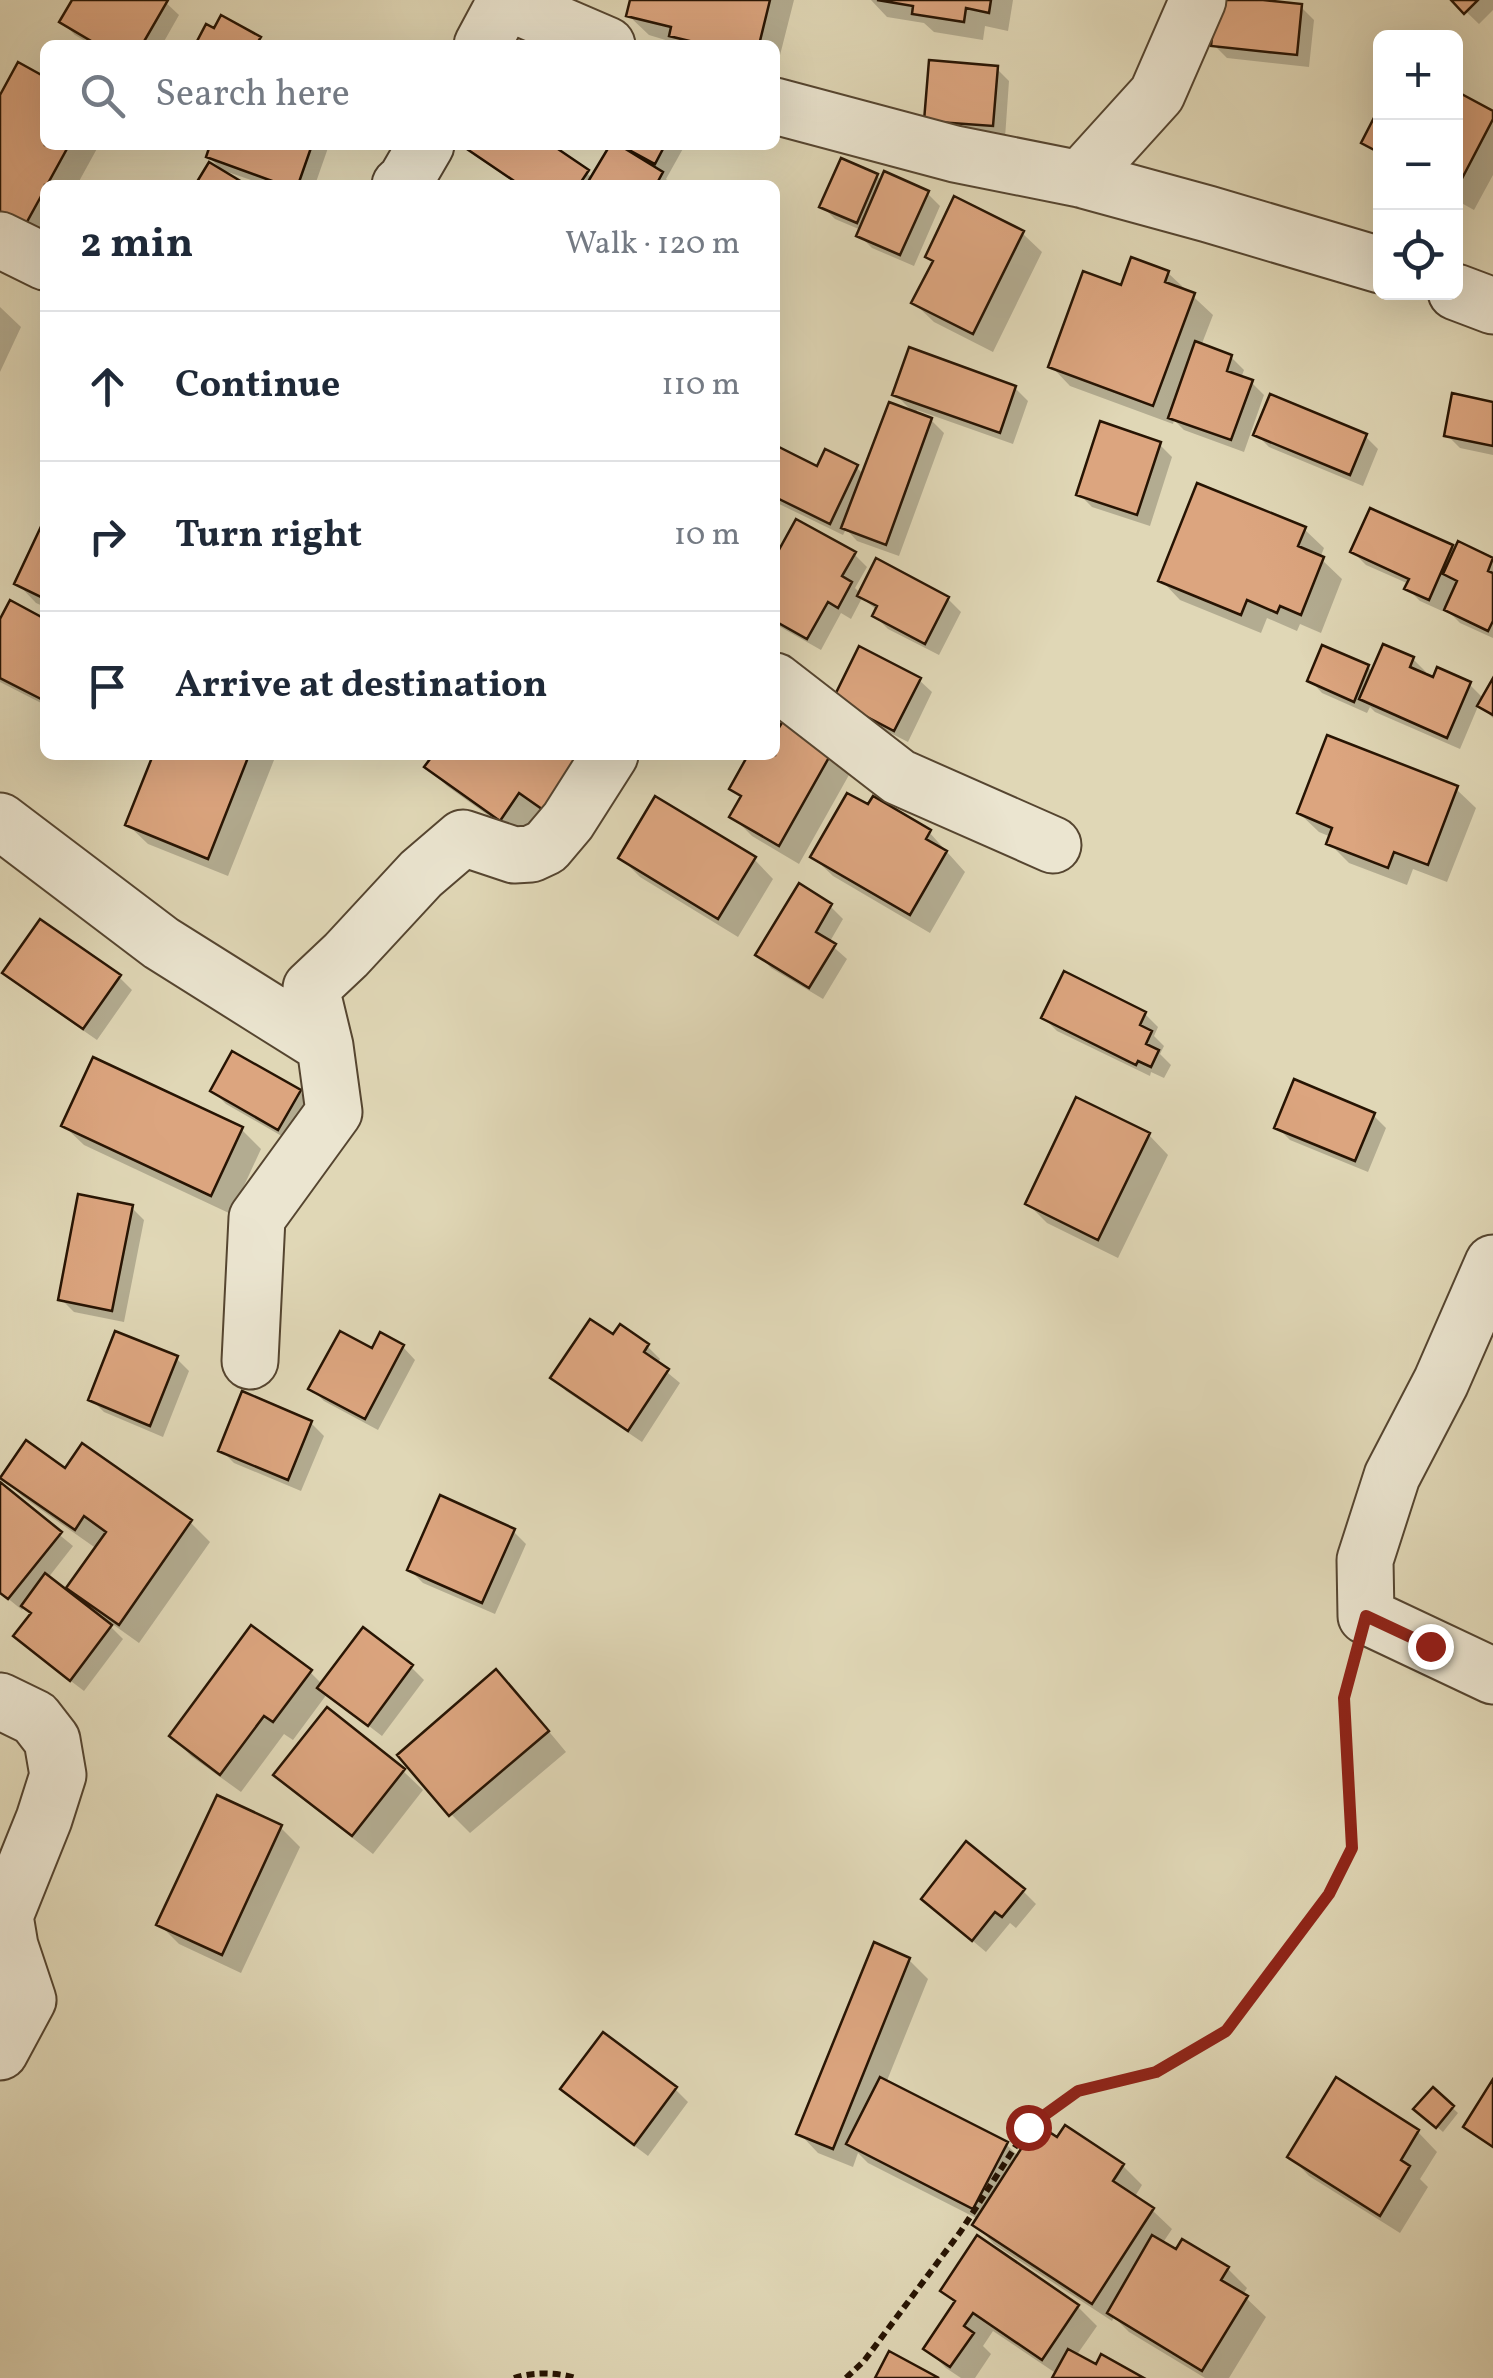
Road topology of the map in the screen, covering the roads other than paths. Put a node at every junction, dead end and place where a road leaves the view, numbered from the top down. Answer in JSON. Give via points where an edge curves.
{"nodes":[{"id":1,"x":1198,"y":0,"type":"edge"},
{"id":2,"x":496,"y":16,"type":"edge"},
{"id":3,"x":589,"y":40,"type":"edge"},
{"id":4,"x":780,"y":107,"type":"edge"},
{"id":5,"x":423,"y":150,"type":"edge"},
{"id":6,"x":1080,"y":179,"type":"junction"},
{"id":7,"x":406,"y":180,"type":"edge"},
{"id":8,"x":0,"y":240,"type":"edge"},
{"id":9,"x":40,"y":260,"type":"edge"},
{"id":10,"x":1373,"y":263,"type":"edge"},
{"id":11,"x":1463,"y":295,"type":"edge"},
{"id":12,"x":1493,"y":306,"type":"edge"},
{"id":13,"x":780,"y":685,"type":"edge"},
{"id":14,"x":607,"y":760,"type":"edge"},
{"id":15,"x":0,"y":821,"type":"edge"},
{"id":16,"x":1053,"y":845,"type":"dead end"},
{"id":17,"x":325,"y":1046,"type":"junction"},
{"id":18,"x":1493,"y":1263,"type":"edge"},
{"id":19,"x":250,"y":1361,"type":"dead end"},
{"id":20,"x":1493,"y":1676,"type":"edge"},
{"id":21,"x":0,"y":1701,"type":"edge"},
{"id":22,"x":0,"y":2052,"type":"edge"}],
"edges":[{"from":1,"to":6,"type":"street","via":[[1157,94]]},
{"from":2,"to":3,"type":"street"},
{"from":4,"to":6,"type":"street"},
{"from":5,"to":7,"type":"street"},
{"from":6,"to":10,"type":"street"},
{"from":8,"to":9,"type":"street"},
{"from":11,"to":12,"type":"street"},
{"from":13,"to":16,"type":"street","via":[[900,777]]},
{"from":14,"to":17,"type":"street","via":[[546,846],[514,855],[462,838],[421,874],[312,988]]},
{"from":15,"to":17,"type":"street","via":[[161,943]]},
{"from":17,"to":19,"type":"street","via":[[334,1112],[256,1218]]},
{"from":18,"to":20,"type":"street","via":[[1392,1476],[1365,1560],[1366,1616]]},
{"from":21,"to":22,"type":"street","via":[[34,1718],[52,1740],[58,1775],[5,1916],[28,2000]]}]}
